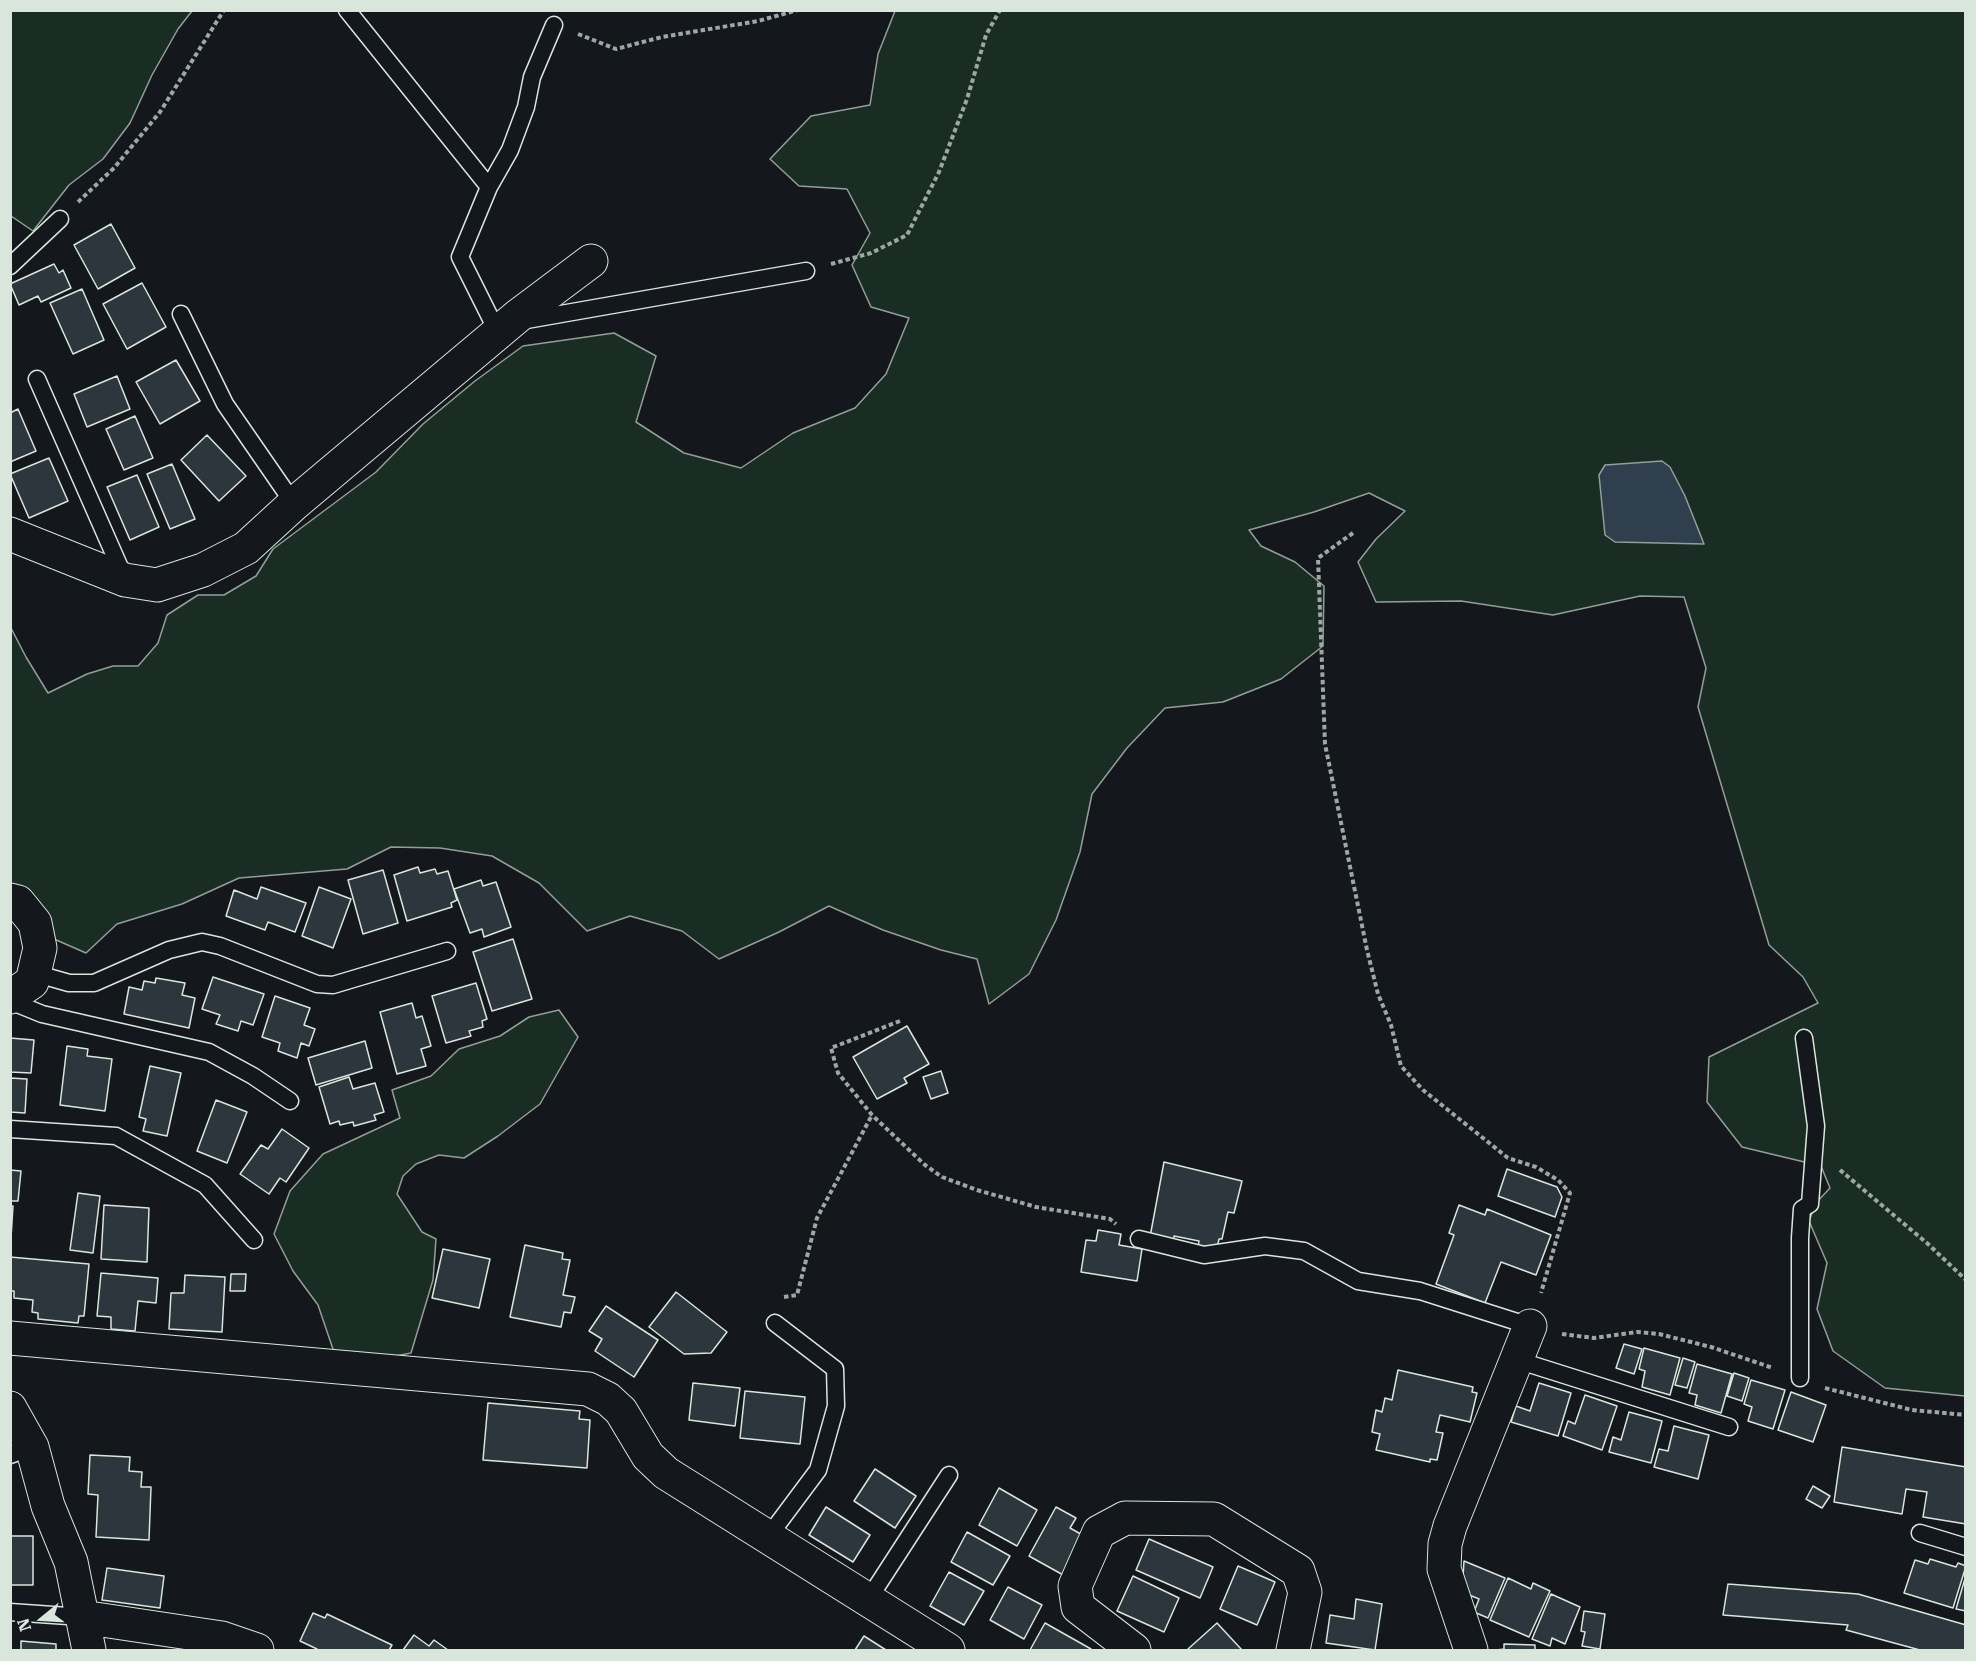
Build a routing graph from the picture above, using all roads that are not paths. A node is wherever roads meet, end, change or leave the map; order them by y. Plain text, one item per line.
1 (346, 10) edge
2 (554, 25) road end
3 (489, 187) junction
4 (60, 219) road end
5 (591, 261) dead end
6 (10, 266) edge
7 (807, 271) road end
8 (182, 314) dead end
9 (504, 328) junction
10 (37, 379) dead end
11 (294, 504) junction
12 (10, 534) edge
13 (125, 580) junction
14 (10, 900) edge
15 (447, 951) dead end
16 (34, 973) junction
17 (10, 999) edge
18 (1804, 1038) dead end
19 (290, 1101) dead end
20 (10, 1129) edge
21 (1140, 1239) road end
22 (254, 1240) dead end
23 (775, 1323) road end
24 (1530, 1326) joint
25 (10, 1338) edge
26 (1516, 1360) junction
27 (1800, 1378) road end
28 (10, 1408) edge
29 (1729, 1427) dead end
30 (21, 1451) edge
31 (949, 1475) dead end
32 (1920, 1533) dead end
33 (768, 1537) junction
34 (1965, 1547) edge
35 (868, 1600) junction
36 (10, 1612) edge
37 (82, 1617) junction
38 (89, 1650) edge
39 (257, 1650) edge
40 (948, 1650) edge
41 (1134, 1650) edge
42 (1293, 1650) edge
43 (1471, 1650) edge

1 - 3 lane
2 - 3 lane
3 - 9 lane
4 - 6 lane
5 - 9 street
7 - 9 lane
8 - 11 lane
9 - 11 street
10 - 13 lane
11 - 13 street
12 - 13 street
14 - 16 street
15 - 16 lane
16 - 17 street
17 - 19 lane
18 - 27 lane
20 - 22 lane
21 - 24 lane
23 - 33 lane
24 - 26 street
25 - 33 street
26 - 29 lane
26 - 43 street
28 - 30 street
30 - 37 street
31 - 35 lane
32 - 34 lane
33 - 35 street
35 - 40 street
36 - 37 lane
37 - 38 street
37 - 39 street
41 - 42 street

